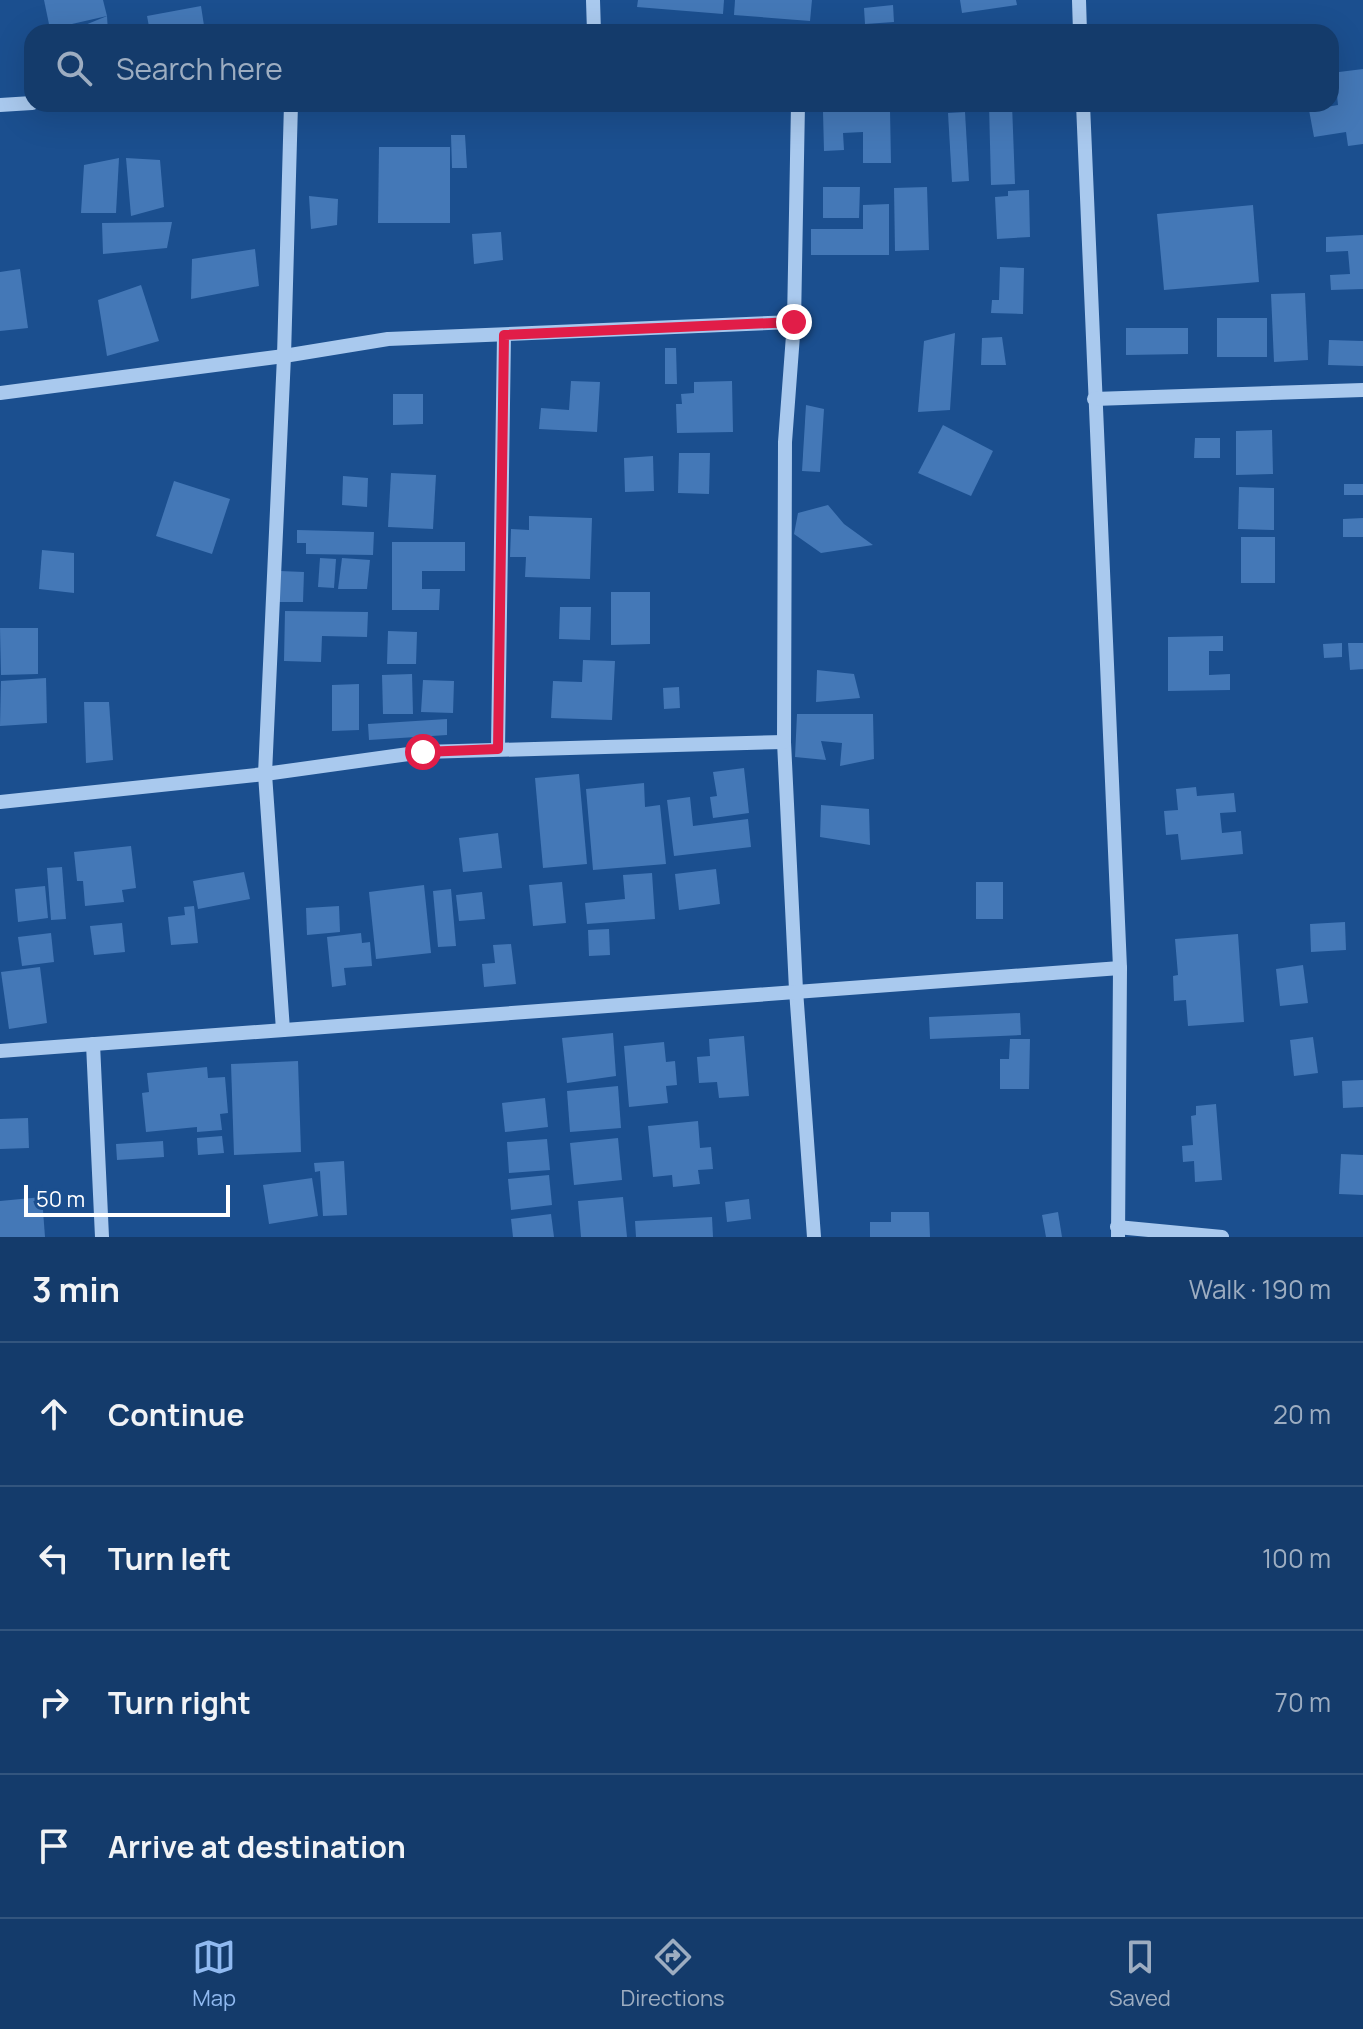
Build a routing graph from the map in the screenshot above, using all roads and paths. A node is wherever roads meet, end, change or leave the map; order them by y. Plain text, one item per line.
1 (593, 0) edge
2 (1079, 0) edge
3 (594, 24) edge
4 (1080, 24) edge
5 (24, 104) edge
6 (0, 105) edge
7 (291, 112) edge
8 (798, 112) edge
9 (1083, 112) edge
10 (794, 322) junction
11 (504, 335) junction
12 (284, 356) junction
13 (1363, 390) edge
14 (0, 393) edge
15 (1094, 399) junction
16 (784, 742) junction
17 (498, 749) junction
18 (265, 774) junction
19 (0, 802) edge
20 (1120, 968) junction
21 (796, 990) junction
22 (283, 1030) junction
23 (93, 1044) junction
24 (0, 1051) edge
25 (1118, 1232) edge
26 (102, 1237) edge
27 (814, 1237) edge
28 (1222, 1237) edge

1 - 3 street
2 - 4 street
5 - 6 street
7 - 12 street
8 - 10 street
9 - 15 street
10 - 11 street
10 - 16 street
11 - 12 street
11 - 17 street
12 - 14 street
12 - 18 street
13 - 15 street
15 - 20 street
16 - 17 street
16 - 21 street
17 - 18 street
18 - 19 street
18 - 22 street
20 - 21 street
20 - 25 street
21 - 22 street
21 - 27 street
22 - 23 street
23 - 24 street
23 - 26 street
25 - 28 street

